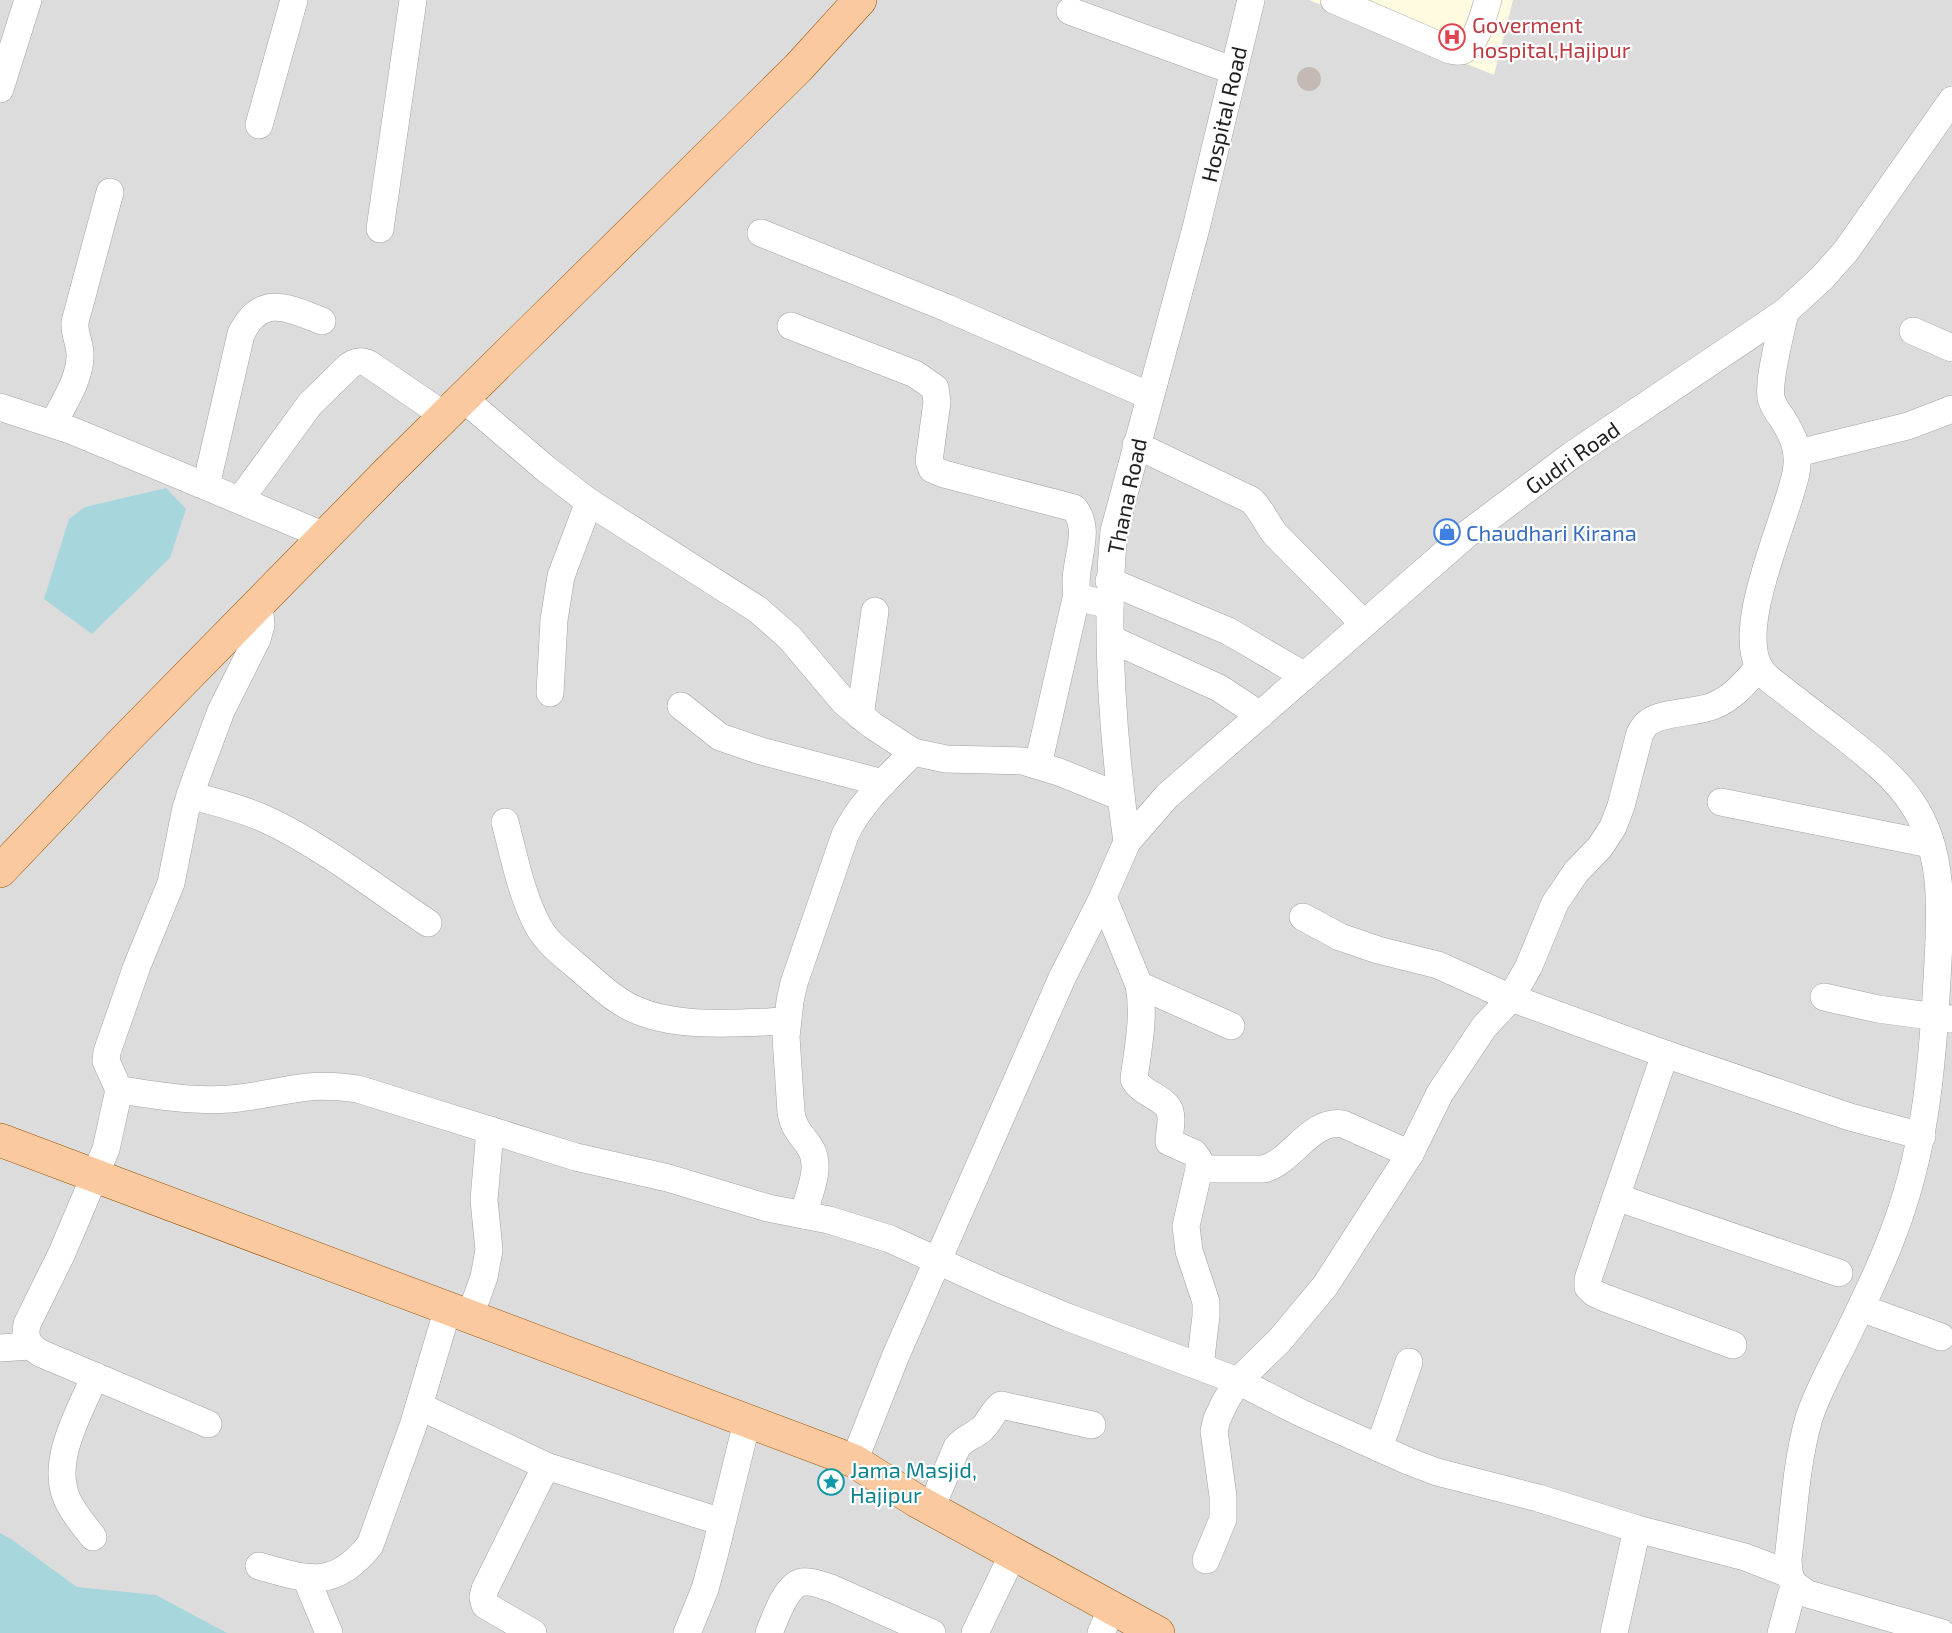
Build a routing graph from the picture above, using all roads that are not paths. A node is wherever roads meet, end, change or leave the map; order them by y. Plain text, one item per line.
1 (28, 0) edge
2 (294, 0) edge
3 (413, 0) edge
4 (860, 0) edge
5 (1251, 0) edge
6 (1334, 0) edge
7 (1488, 0) edge
8 (1070, 11) dead end
9 (1234, 71) junction
10 (0, 89) edge
11 (1952, 100) edge
12 (259, 125) dead end
13 (110, 192) dead end
14 (1196, 228) joint
15 (380, 229) dead end
16 (760, 233) dead end
17 (1785, 312) junction
18 (322, 321) dead end
19 (791, 326) dead end
20 (1913, 331) dead end
21 (1952, 348) edge
22 (1150, 396) junction
23 (0, 407) edge
24 (454, 407) junction
25 (1952, 409) edge
26 (53, 424) junction
27 (1136, 445) junction
28 (1798, 453) junction
29 (206, 486) junction
30 (240, 500) junction
31 (589, 502) junction
32 (325, 536) junction
33 (1109, 593) junction
34 (1077, 594) junction
35 (259, 604) junction
36 (875, 611) dead end
37 (1364, 624) junction
38 (1111, 639) junction
39 (1759, 667) junction
40 (1305, 675) junction
41 (550, 693) dead end
42 (681, 705) dead end
43 (1260, 715) junction
44 (860, 716) junction
45 (913, 752) junction
46 (1038, 765) junction
47 (883, 783) junction
48 (190, 795) junction
49 (1121, 797) junction
50 (1721, 802) dead end
51 (505, 822) dead end
52 (1127, 842) junction
53 (1930, 844) junction
54 (0, 871) edge
55 (1103, 897) junction
56 (1303, 916) dead end
57 (428, 923) dead end
58 (1139, 985) junction
59 (1824, 997) dead end
60 (1511, 998) junction
61 (1944, 1018) edge
62 (787, 1021) junction
63 (1231, 1026) dead end
64 (1665, 1054) junction
65 (119, 1090) junction
66 (490, 1130) junction
67 (1922, 1136) junction
68 (0, 1140) edge
69 (1410, 1154) junction
70 (1199, 1169) junction
71 (94, 1176) junction
72 (1616, 1197) junction
73 (803, 1215) junction
74 (939, 1260) junction
75 (1839, 1273) dead end
76 (1861, 1308) junction
77 (459, 1312) junction
78 (1941, 1337) dead end
79 (1733, 1345) dead end
80 (30, 1346) junction
81 (0, 1348) edge
82 (1409, 1362) dead end
83 (1200, 1366) junction
84 (95, 1376) junction
85 (1238, 1381) junction
86 (419, 1406) junction
87 (747, 1422) junction
88 (208, 1424) dead end
89 (1092, 1425) dead end
90 (1379, 1448) junction
91 (854, 1461) junction
92 (546, 1466) junction
93 (931, 1508) junction
94 (722, 1522) junction
95 (1637, 1529) junction
96 (93, 1537) dead end
97 (1014, 1552) junction
98 (1206, 1560) dead end
99 (259, 1566) dead end
100 (306, 1578) junction
101 (1791, 1580) junction
102 (1106, 1620) edge
103 (1891, 1626) edge
104 (329, 1633) edge
105 (533, 1633) edge
106 (687, 1633) edge
107 (769, 1633) edge
108 (932, 1633) edge
109 (975, 1633) edge
110 (1158, 1633) edge
111 (1614, 1633) edge
112 (1781, 1633) edge
113 (1942, 1633) edge

1 - 10 street
2 - 12 street
3 - 15 street
4 - 24 main road
5 - 9 street, Hospital Road
6 - 7 street
8 - 9 street
9 - 14 street, Hospital Road
11 - 17 street, Gudri Road
13 - 26 street
14 - 22 street, Thana Road
16 - 22 street
17 - 28 street
17 - 37 street, Gudri Road
18 - 29 street
19 - 34 street
20 - 21 street
22 - 27 street, Thana Road
23 - 26 street
24 - 30 street
24 - 31 street
24 - 32 main road
25 - 28 street
26 - 29 street
27 - 33 street, Thana Road
27 - 37 street
28 - 39 street
29 - 30 street
30 - 32 street
31 - 41 street
31 - 44 street
32 - 35 main road
33 - 34 street
33 - 38 street, Thana Road
33 - 40 street
34 - 46 street
35 - 48 street
35 - 54 main road
36 - 44 street
37 - 40 street, Gudri Road
38 - 43 street
38 - 49 street, Thana Road
39 - 53 street
39 - 60 street
40 - 43 street, Gudri Road
42 - 47 street
43 - 52 street, Gudri Road
44 - 45 street
45 - 46 street
45 - 47 street
46 - 49 street
47 - 62 street
48 - 57 street
48 - 65 street
49 - 52 street, Thana Road
50 - 53 street
51 - 62 street
52 - 55 street
53 - 61 street
55 - 58 street
55 - 74 street
56 - 60 street
58 - 63 street
58 - 70 street
59 - 61 street
60 - 64 street
60 - 69 street
61 - 67 street
62 - 73 street
64 - 67 street
64 - 72 street
65 - 66 street
65 - 71 street
66 - 73 street
66 - 77 street
67 - 76 street
68 - 71 main road
69 - 70 street
69 - 85 street
70 - 83 street
71 - 77 main road
71 - 80 street
72 - 75 street
72 - 79 street
73 - 74 street
74 - 83 street
74 - 91 street
76 - 78 street
76 - 101 street
77 - 86 street
77 - 87 main road
80 - 81 street
80 - 84 street
82 - 90 street
83 - 85 street
84 - 88 street
84 - 96 street
85 - 90 street
85 - 98 street
86 - 92 street
86 - 100 street
87 - 91 main road
87 - 94 street
89 - 93 street
90 - 95 street
91 - 93 main road
92 - 94 street
92 - 105 street
93 - 97 main road
94 - 106 street
95 - 101 street
95 - 111 street
97 - 102 main road
97 - 109 street
99 - 100 street
100 - 104 street
101 - 103 street
101 - 112 street
102 - 110 main road
103 - 113 street
107 - 108 street

